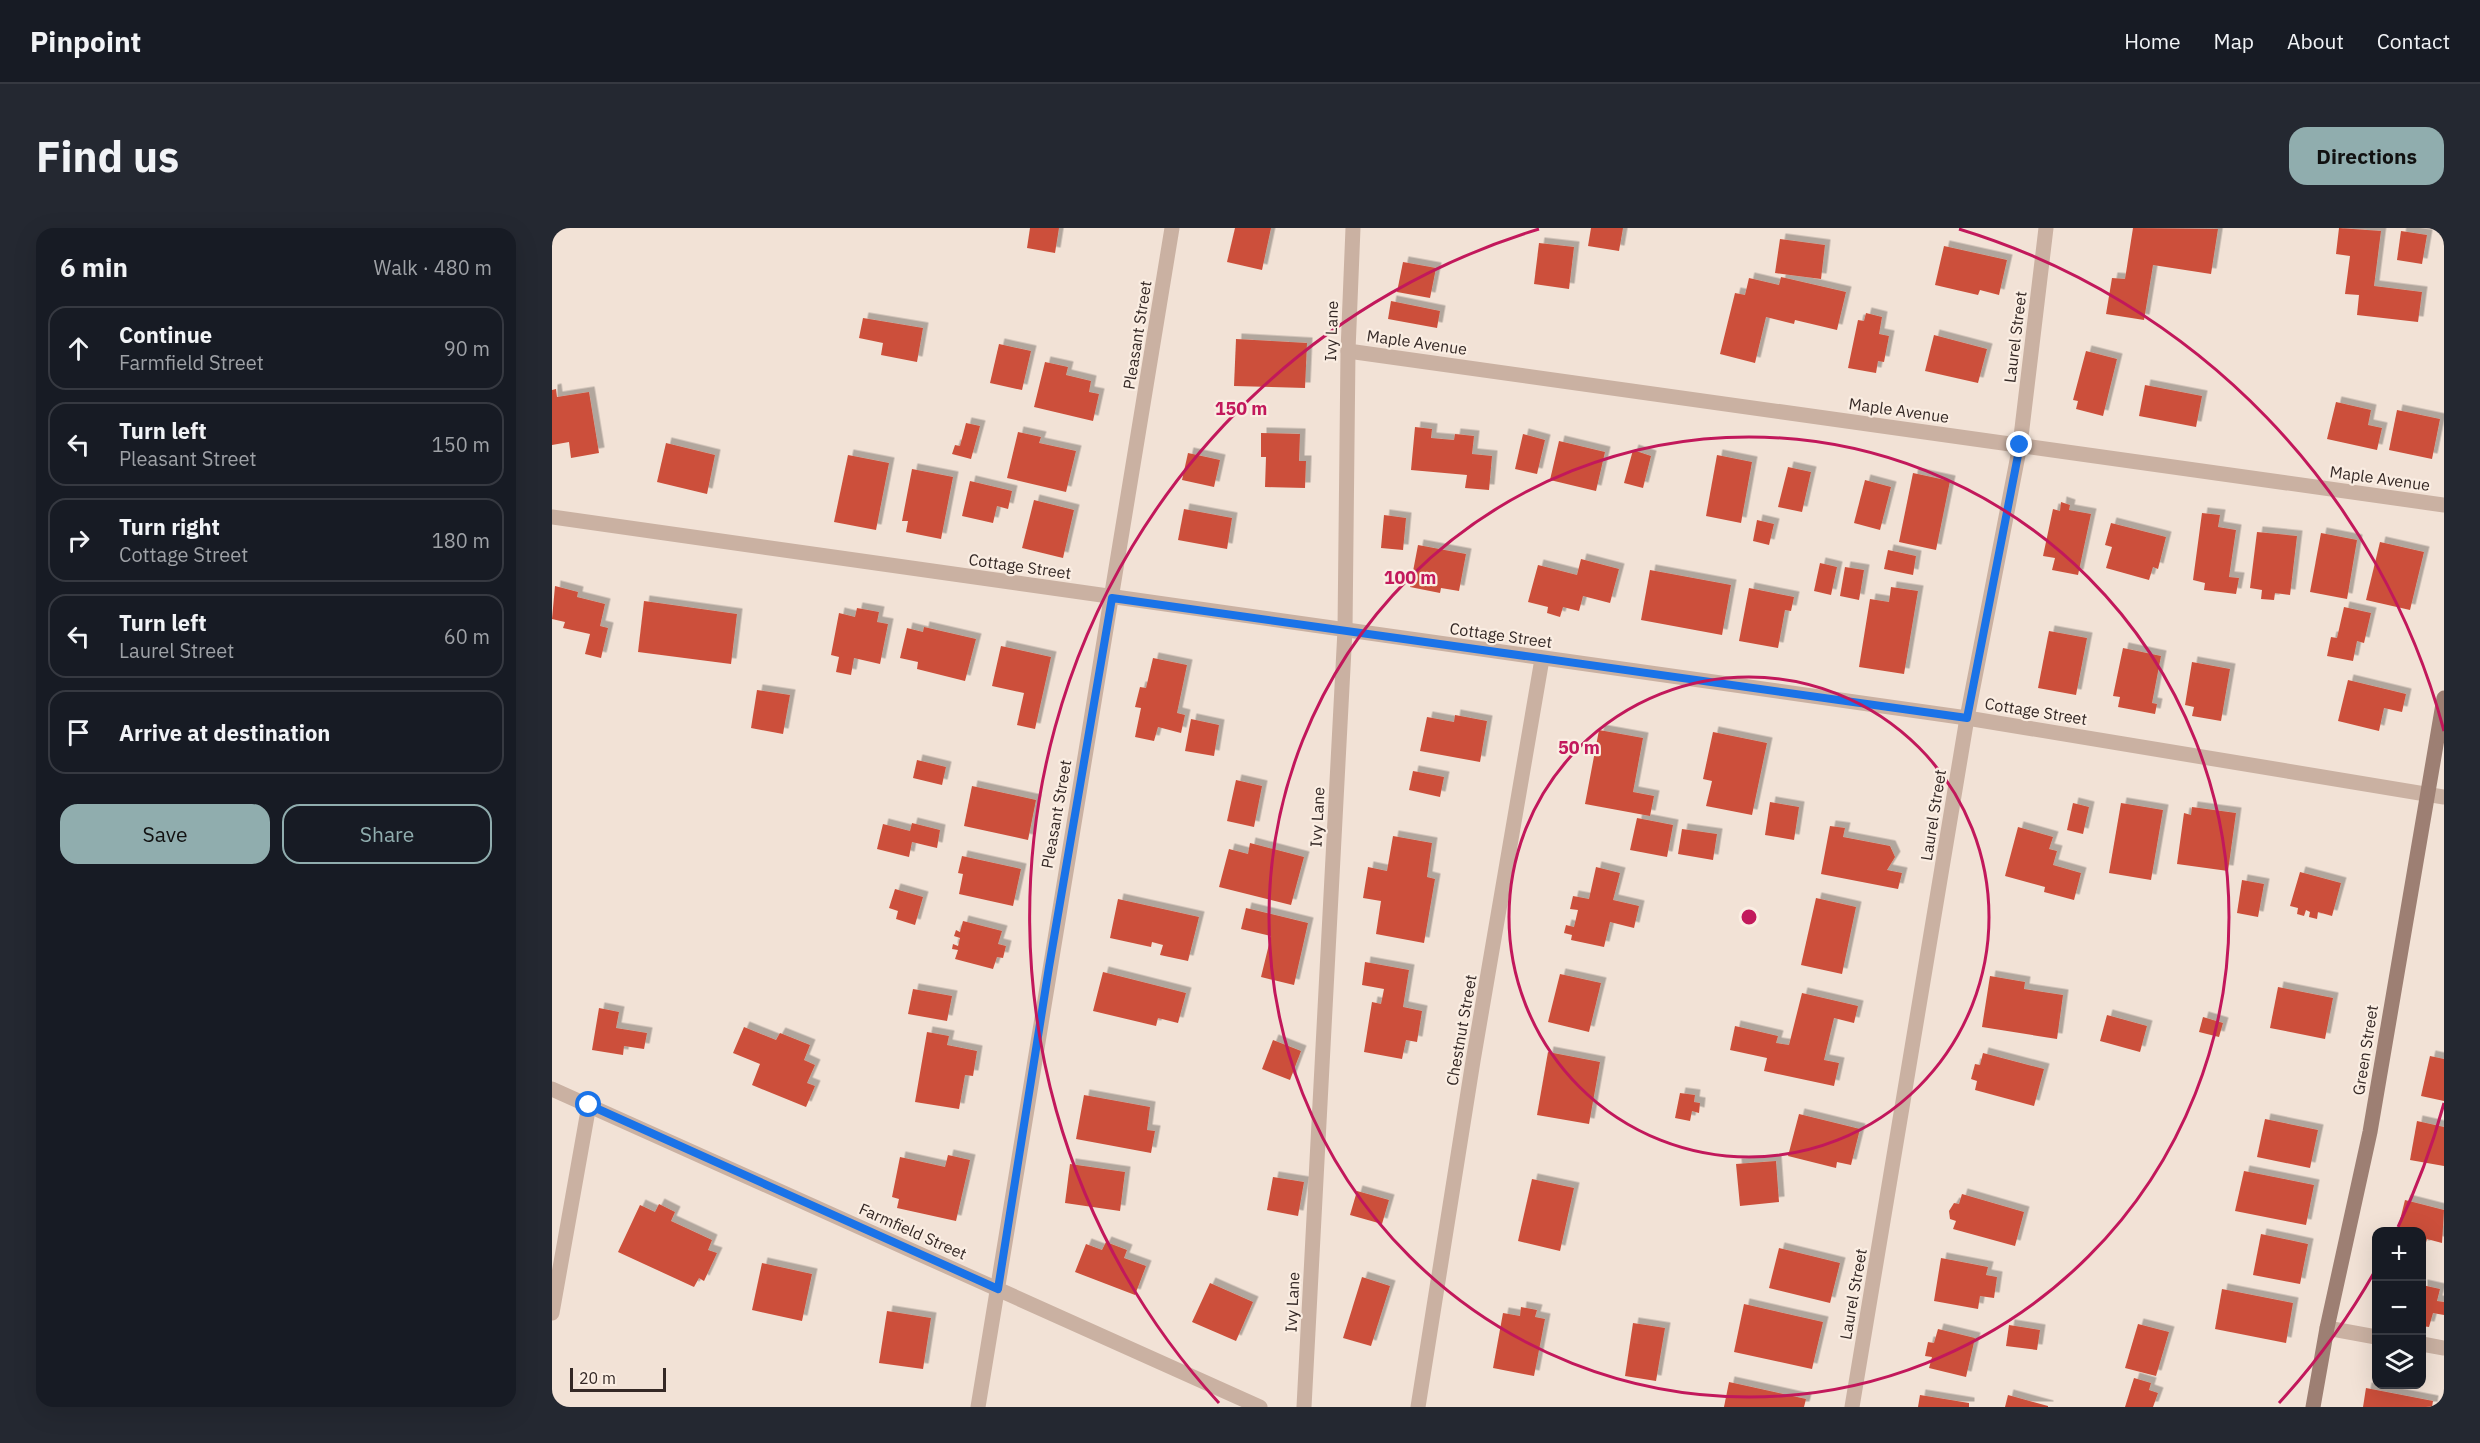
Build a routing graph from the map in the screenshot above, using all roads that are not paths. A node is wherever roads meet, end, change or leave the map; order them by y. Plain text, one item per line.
1 (1172, 228) edge
2 (1353, 228) edge
3 (2046, 228) edge
4 (1348, 351) junction
5 (2020, 445) junction
6 (2444, 505) edge
7 (552, 518) edge
8 (1112, 598) junction
9 (1345, 630) junction
10 (1542, 659) junction
11 (2444, 698) edge
12 (1967, 718) junction
13 (2427, 794) junction
14 (2444, 797) edge
15 (552, 1089) edge
16 (589, 1105) junction
17 (998, 1289) junction
18 (552, 1313) edge
19 (2327, 1328) junction
20 (2372, 1336) edge
21 (2426, 1345) edge
22 (2444, 1348) edge
23 (978, 1407) edge
24 (1260, 1407) edge
25 (1304, 1407) edge
26 (1419, 1407) edge
27 (1852, 1407) edge
28 (2313, 1407) edge

1 - 8 street, Pleasant Street
2 - 4 street, Ivy Lane
3 - 5 street, Laurel Street
4 - 5 street, Maple Avenue
4 - 9 street, Ivy Lane
5 - 6 street, Maple Avenue
5 - 12 street, Laurel Street
7 - 8 street, Cottage Street
8 - 9 street, Cottage Street
8 - 17 street, Pleasant Street
9 - 10 street, Cottage Street
9 - 25 street, Ivy Lane
10 - 12 street, Cottage Street
10 - 26 street, Chestnut Street
11 - 13 main road, Green Street
12 - 13 street, Cottage Street
12 - 27 street, Laurel Street
13 - 14 street, Cottage Street
13 - 19 main road, Green Street
15 - 16 street, Farmfield Street
16 - 17 street, Farmfield Street
16 - 18 street
17 - 23 street, Pleasant Street
17 - 24 street, Farmfield Street
19 - 20 street
19 - 28 main road, Green Street
21 - 22 street

